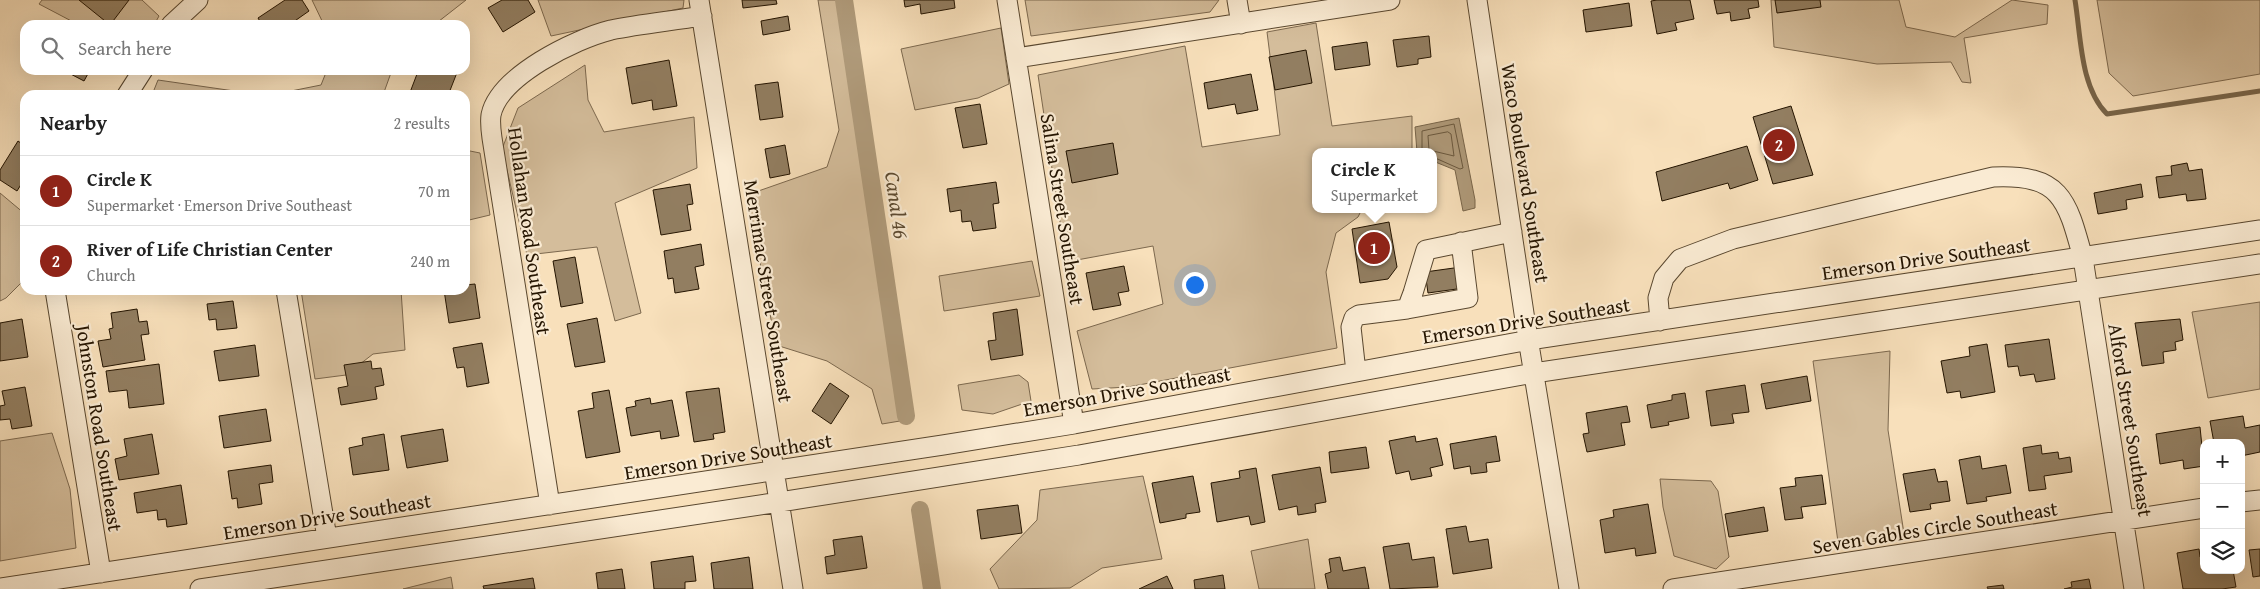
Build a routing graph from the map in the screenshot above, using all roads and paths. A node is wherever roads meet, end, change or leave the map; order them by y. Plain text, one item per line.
1 (198, 0) edge
2 (1007, 0) edge
3 (1237, 0) edge
4 (1390, 0) edge
5 (1477, 0) edge
6 (700, 8) edge
7 (176, 20) edge
8 (1241, 24) junction
9 (1016, 58) junction
10 (140, 75) edge
11 (130, 90) edge
12 (2260, 230) edge
13 (1512, 232) junction
14 (1461, 242) junction
15 (2083, 258) junction
16 (2260, 264) edge
17 (2088, 291) junction
18 (55, 295) edge
19 (287, 295) edge
20 (1407, 309) junction
21 (1660, 321) junction
22 (1529, 340) junction
23 (1356, 372) junction
24 (1534, 373) junction
25 (1074, 424) junction
26 (775, 472) junction
27 (2260, 500) edge
28 (780, 502) junction
29 (2245, 502) edge
30 (550, 505) junction
31 (2200, 509) edge
32 (2124, 521) junction
33 (328, 538) junction
34 (170, 562) junction
35 (101, 572) junction
36 (0, 588) edge
37 (70, 589) edge
38 (200, 589) edge
39 (793, 589) edge
40 (1569, 589) edge
41 (1673, 589) edge
42 (2134, 589) edge

1 - 7 street
2 - 9 street, Salina Street Southeast
3 - 8 street
4 - 8 street
5 - 13 street, Waco Boulevard Southeast
6 - 26 street, Merrimac Street Southeast
6 - 30 street, Hollahan Road Southeast
8 - 9 street
9 - 25 street, Salina Street Southeast
10 - 11 street
12 - 15 street, Emerson Drive Southeast
13 - 14 street
13 - 22 street, Waco Boulevard Southeast
14 - 20 street
14 - 20 street
15 - 17 street, Alford Street Southeast
15 - 21 street, Emerson Drive Southeast
15 - 21 street, Alford Street Southeast
16 - 17 street
17 - 24 street
17 - 32 street, Alford Street Southeast
18 - 35 street, Johnston Road Southeast
19 - 33 street
20 - 23 street
21 - 22 street, Emerson Drive Southeast
22 - 23 street, Emerson Drive Southeast
22 - 24 street, Waco Boulevard Southeast
23 - 25 street, Emerson Drive Southeast
24 - 28 street
24 - 40 street, Waco Boulevard Southeast
25 - 26 street, Emerson Drive Southeast
26 - 28 street, Merrimac Street Southeast
26 - 30 street, Emerson Drive Southeast
27 - 29 street
28 - 38 street
28 - 39 street, Merrimac Street Southeast
30 - 33 street, Emerson Drive Southeast
31 - 32 street, Seven Gables Circle Southeast
32 - 41 street, Seven Gables Circle Southeast
32 - 42 street, Alford Street Southeast
33 - 34 street, Emerson Drive Southeast
34 - 35 street, Emerson Drive Southeast
34 - 37 street
35 - 36 street, Emerson Drive Southeast

